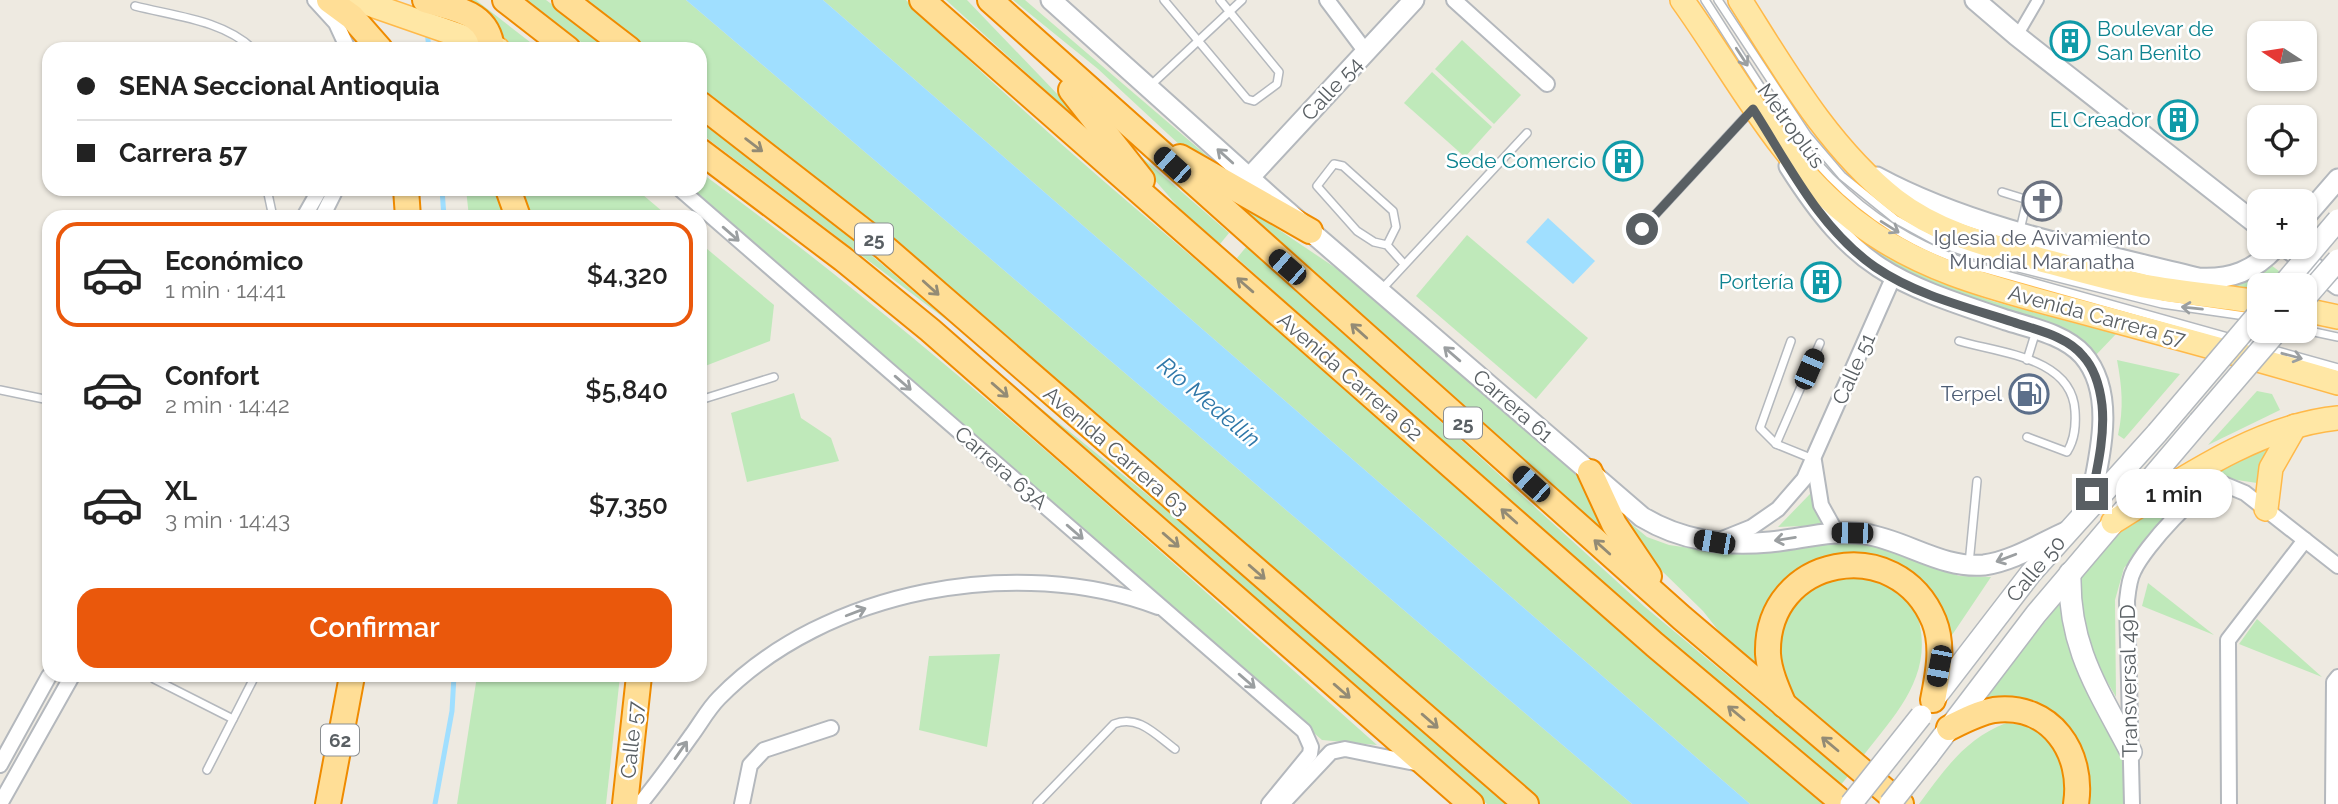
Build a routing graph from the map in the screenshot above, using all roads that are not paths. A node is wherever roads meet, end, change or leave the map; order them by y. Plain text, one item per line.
1 (315, 0) edge
2 (329, 0) edge
3 (358, 0) edge
4 (425, 0) edge
5 (505, 0) edge
6 (565, 0) edge
7 (922, 0) edge
8 (990, 0) edge
9 (1051, 0) edge
10 (1164, 0) edge
11 (1220, 0) edge
12 (1242, 0) edge
13 (1327, 0) edge
14 (1414, 0) edge
15 (1454, 0) edge
16 (1682, 0) edge
17 (1705, 0) edge
18 (1718, 0) edge
19 (1740, 0) edge
20 (1975, 0) edge
21 (2038, 0) edge
22 (135, 6) dead end
23 (1228, 14) junction
24 (461, 23) junction
25 (2017, 36) junction
26 (1029, 37) junction
27 (1197, 40) junction
28 (246, 42) edge
29 (345, 42) edge
30 (375, 42) edge
31 (379, 42) edge
32 (492, 42) edge
33 (559, 42) edge
34 (620, 42) edge
35 (1366, 52) junction
36 (1547, 84) dead end
37 (1149, 87) junction
38 (707, 109) edge
39 (1753, 109) junction
40 (1136, 132) junction
41 (1527, 133) dead end
42 (707, 156) edge
43 (1858, 164) junction
44 (1249, 178) junction
45 (2338, 179) edge
46 (2002, 191) dead end
47 (688, 196) edge
48 (2027, 200) junction
49 (2317, 203) edge
50 (2057, 209) dead end
51 (704, 210) edge
52 (707, 212) edge
53 (2247, 217) edge
54 (2338, 220) edge
55 (1180, 228) junction
56 (1642, 229) dead end
57 (1310, 231) junction
58 (2020, 231) junction
59 (1387, 245) junction
60 (2262, 259) edge
61 (2302, 259) edge
62 (2338, 260) edge
63 (1404, 264) junction
64 (2293, 273) edge
65 (1893, 278) junction
66 (2317, 285) edge
67 (2338, 285) edge
68 (1380, 291) junction
69 (2247, 300) edge
70 (2317, 313) edge
71 (2247, 317) edge
72 (2338, 317) edge
73 (2247, 327) edge
74 (930, 330) junction
75 (2036, 330) junction
76 (2317, 333) edge
77 (2338, 337) edge
78 (1791, 341) dead end
79 (1959, 341) dead end
80 (1820, 343) dead end
81 (2267, 343) edge
82 (2027, 360) junction
83 (2338, 368) edge
84 (774, 377) dead end
85 (2338, 383) edge
86 (1038, 384) junction
87 (0, 390) edge
88 (707, 398) edge
89 (42, 399) edge
90 (2338, 418) edge
91 (2295, 426) junction
92 (2027, 437) dead end
93 (1776, 444) junction
94 (1814, 460) junction
95 (1590, 472) junction
96 (1977, 481) dead end
97 (2267, 483) junction
98 (2245, 493) junction
99 (2089, 508) junction
100 (2266, 509) junction
101 (2113, 522) junction
102 (2069, 531) junction
103 (1836, 533) junction
104 (2305, 540) junction
105 (1714, 542) junction
106 (1969, 565) junction
107 (2338, 566) edge
108 (2070, 573) junction
109 (1166, 611) junction
110 (1682, 618) junction
111 (2338, 677) edge
112 (47, 682) edge
113 (69, 682) edge
114 (160, 682) edge
115 (252, 682) edge
116 (351, 682) edge
117 (638, 682) edge
118 (1784, 706) junction
119 (1927, 708) junction
120 (233, 719) junction
121 (831, 728) dead end
122 (1949, 728) junction
123 (1175, 750) dead end
124 (2130, 752) junction
125 (0, 765) edge
126 (1426, 765) junction
127 (207, 770) dead end
128 (1, 804) edge
129 (328, 804) edge
130 (625, 804) edge
131 (640, 804) edge
132 (742, 804) edge
133 (1037, 804) edge
134 (1269, 804) edge
135 (1282, 804) edge
136 (1471, 804) edge
137 (1526, 804) edge
138 (1844, 804) edge
139 (1851, 804) edge
140 (1890, 804) edge
141 (1901, 804) edge
142 (2076, 804) edge
143 (2132, 804) edge
144 (2229, 804) edge
145 (2333, 804) edge

1 - 29 street
2 - 30 highway
3 - 24 main road
3 - 31 highway
4 - 24 highway
5 - 33 highway
6 - 34 highway
7 - 55 highway, Avenida Carrera 62 / 25
8 - 26 highway, Avenida Carrera 62 / 25
9 - 37 street, Carrera 61
10 - 27 lane
11 - 23 lane
12 - 23 lane
13 - 35 street
14 - 35 street, Calle 54
15 - 36 street
16 - 39 main road, Avenida Carrera 57
17 -> 83 lane, Metroplús
71 -> 18 lane, Metroplús
19 - 43 main road, Avenida Carrera 57
20 - 25 street
21 - 25 street
22 - 28 lane
23 - 27 lane
23 - 27 lane
24 - 32 highway
25 - 53 street
26 - 40 highway, Avenida Carrera 62 / 25
26 - 55 highway
27 - 37 lane
35 - 44 street, Calle 54
44 -> 37 street, Carrera 61
38 -> 86 highway, Avenida Carrera 63 / 25
39 - 56 lane
39 - 65 street
39 - 85 main road, Avenida Carrera 57
40 - 57 highway
110 -> 40 highway, Avenida Carrera 62 / 25
41 - 63 lane
42 - 74 highway, Avenida Carrera 63 / 25
43 - 58 street
43 - 69 main road, Avenida Carrera 57
44 - 57 street, Carrera 61
45 - 49 street
46 - 48 lane
47 -> 51 street, Carrera 63A
48 - 50 lane
48 - 58 lane
52 -> 109 street, Carrera 63A
54 - 64 main road, bridge
138 -> 55 highway, Avenida Carrera 62 / 25
57 - 68 street, Carrera 61
58 - 60 street
59 - 59 lane
59 - 63 lane
61 - 67 street
62 - 66 main road, bridge
63 - 68 lane
65 - 75 street
65 - 94 street, Calle 51
95 -> 68 street, Carrera 61
70 - 72 main road
73 - 99 main road, Calle 50, bridge
74 - 86 highway
74 -> 126 highway, Avenida Carrera 63 / 25
75 - 82 lane
75 - 99 street
76 - 77 lane
78 - 93 lane
79 - 82 lane
80 - 93 lane
81 - 101 main road, Calle 50, bridge
82 - 92 lane
84 - 88 lane
86 -> 137 highway, Avenida Carrera 63 / 25
87 - 89 lane
90 - 91 main road
91 - 97 main road
91 - 101 main road
93 - 94 lane
94 - 103 street
94 - 105 street, Calle 51
95 - 105 street, Carrera 61
95 - 110 highway
96 - 106 lane
97 - 98 main road
97 - 100 main road
98 - 100 street, Transversal 49D
98 - 124 street, Transversal 49D
99 - 102 main road, Calle 50
100 - 104 street, Transversal 49D
101 - 108 main road, Calle 50
102 -> 106 street, Carrera 61
102 - 119 main road, Calle 50
103 -> 105 street, Carrera 61
103 - 106 street, Carrera 61
104 - 107 street, Transversal 49D
104 - 144 street
108 - 122 main road, Calle 50
108 - 124 main road
131 -> 109 street
109 -> 134 street, Carrera 63A
110 - 118 highway, Avenida Carrera 62 / 25
111 - 145 street
112 - 125 street
113 - 128 street
114 - 120 lane
115 - 120 lane
116 - 129 highway, 62
117 - 130 highway, Calle 57
118 - 119 highway
141 -> 118 highway, Avenida Carrera 62 / 25
119 - 139 main road, Calle 50, bridge
120 - 127 lane
121 - 132 street
122 - 140 main road, Calle 50, bridge
122 - 142 highway
123 - 133 lane
124 - 143 street, Transversal 49D
126 - 135 street
126 - 136 highway, Avenida Carrera 63 / 25

